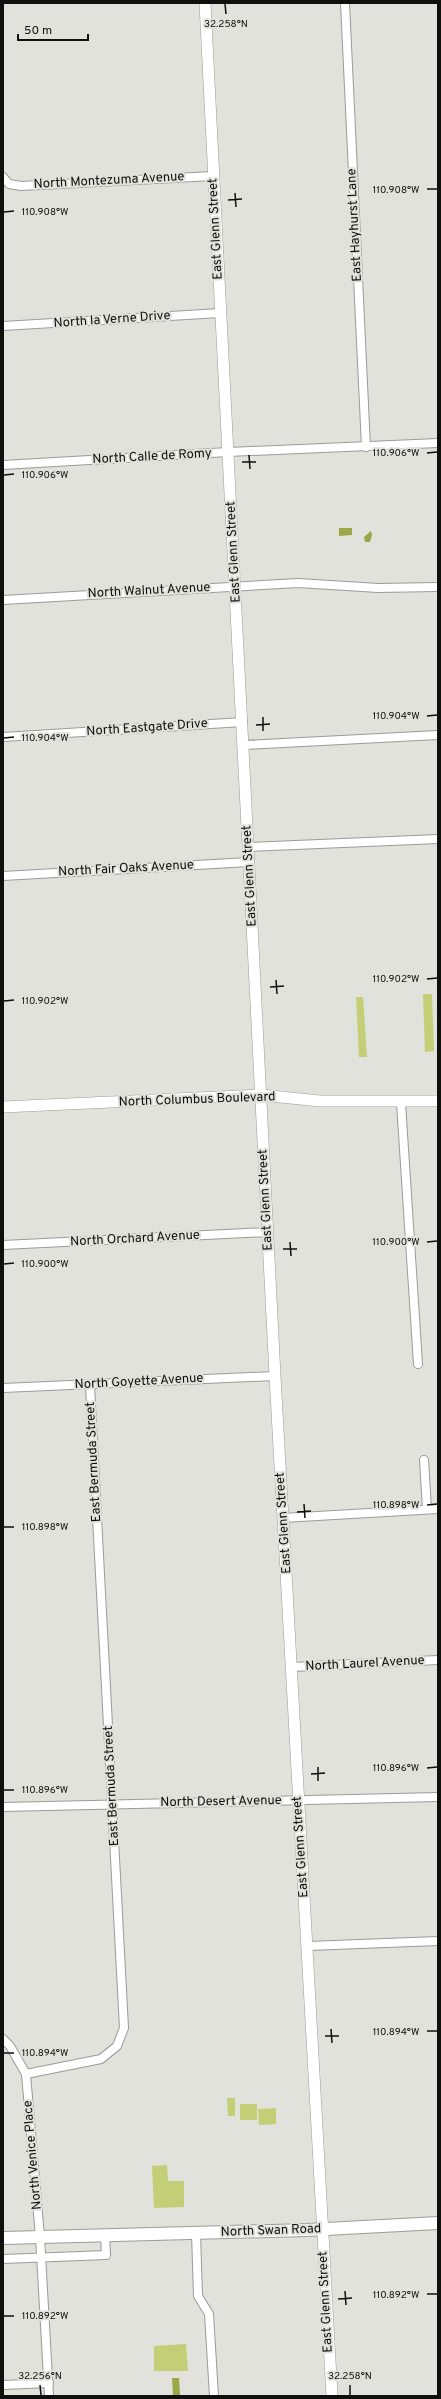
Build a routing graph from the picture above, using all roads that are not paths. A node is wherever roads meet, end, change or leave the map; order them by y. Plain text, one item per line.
1 (205, 3) edge
2 (345, 3) edge
3 (213, 176) junction
4 (4, 181) edge
5 (220, 313) junction
6 (3, 326) edge
7 (438, 443) edge
8 (366, 447) junction
9 (228, 452) junction
10 (3, 465) edge
11 (236, 586) junction
12 (438, 587) edge
13 (3, 600) edge
14 (242, 722) junction
15 (438, 735) edge
16 (3, 737) edge
17 (244, 745) junction
18 (438, 839) edge
19 (248, 848) junction
20 (249, 862) junction
21 (3, 876) edge
22 (261, 1095) junction
23 (438, 1101) edge
24 (401, 1102) junction
25 (3, 1107) edge
26 (268, 1232) junction
27 (3, 1245) edge
28 (418, 1364) dead end
29 (275, 1376) junction
30 (90, 1385) junction
31 (3, 1388) edge
32 (424, 1460) dead end
33 (427, 1509) junction
34 (438, 1509) edge
35 (283, 1518) junction
36 (438, 1660) edge
37 (292, 1667) junction
38 (438, 1797) edge
39 (298, 1801) junction
40 (114, 1804) junction
41 (3, 1807) edge
42 (438, 1941) edge
43 (308, 1946) junction
44 (3, 2039) edge
45 (26, 2074) junction
46 (438, 2223) edge
47 (323, 2229) junction
48 (196, 2234) junction
49 (105, 2235) junction
50 (40, 2237) junction
51 (3, 2238) edge
52 (42, 2258) junction
53 (3, 2259) edge
54 (49, 2383) junction
55 (3, 2384) edge
56 (49, 2396) edge
57 (214, 2396) edge
58 (332, 2396) edge

1 - 3 street, East Glenn Street
2 - 8 street, East Hayhurst Lane
3 - 4 street, North Montezuma Avenue
3 - 5 street, East Glenn Street
5 - 6 street, North la Verne Drive
5 - 9 street, East Glenn Street
7 - 8 street, North Calle de Romy
8 - 9 street, North Calle de Romy
9 - 10 street, North Calle de Romy
9 - 11 street, East Glenn Street
11 - 12 street, North Walnut Avenue
11 - 13 street, North Walnut Avenue
11 - 14 street, East Glenn Street
14 - 16 street, North Eastgate Drive
14 - 17 street, East Glenn Street
15 - 17 street
17 - 19 street, East Glenn Street
18 - 19 street
19 - 20 street, East Glenn Street
20 - 21 street, North Fair Oaks Avenue
20 - 22 street, East Glenn Street
22 - 24 street, North Columbus Boulevard
22 - 25 street, North Columbus Boulevard
22 - 26 street, East Glenn Street
23 - 24 street, North Columbus Boulevard
24 - 28 street
26 - 27 street, North Orchard Avenue
26 - 29 street, East Glenn Street
29 - 30 street, North Goyette Avenue
29 - 35 street, East Glenn Street
30 - 31 street, North Goyette Avenue
30 - 40 street, East Bermuda Street
32 - 33 street
33 - 34 street
33 - 35 street
35 - 37 street, East Glenn Street
36 - 37 street, North Laurel Avenue
37 - 39 street, East Glenn Street
38 - 39 street, North Desert Avenue
39 - 40 street, North Desert Avenue
39 - 43 street, East Glenn Street
40 - 41 street, North Desert Avenue
40 - 45 street, East Bermuda Street
42 - 43 street
43 - 47 street, East Glenn Street
44 - 45 street
45 - 50 street, North Venice Place
46 - 47 main road, North Swan Road
47 - 48 main road, North Swan Road
47 - 58 street, East Glenn Street
48 - 49 main road, North Swan Road
48 - 57 street
49 - 50 main road, North Swan Road
49 - 52 street
50 - 51 main road, North Swan Road
50 - 52 street
52 - 53 street
52 - 54 street
54 - 55 street
54 - 56 street

